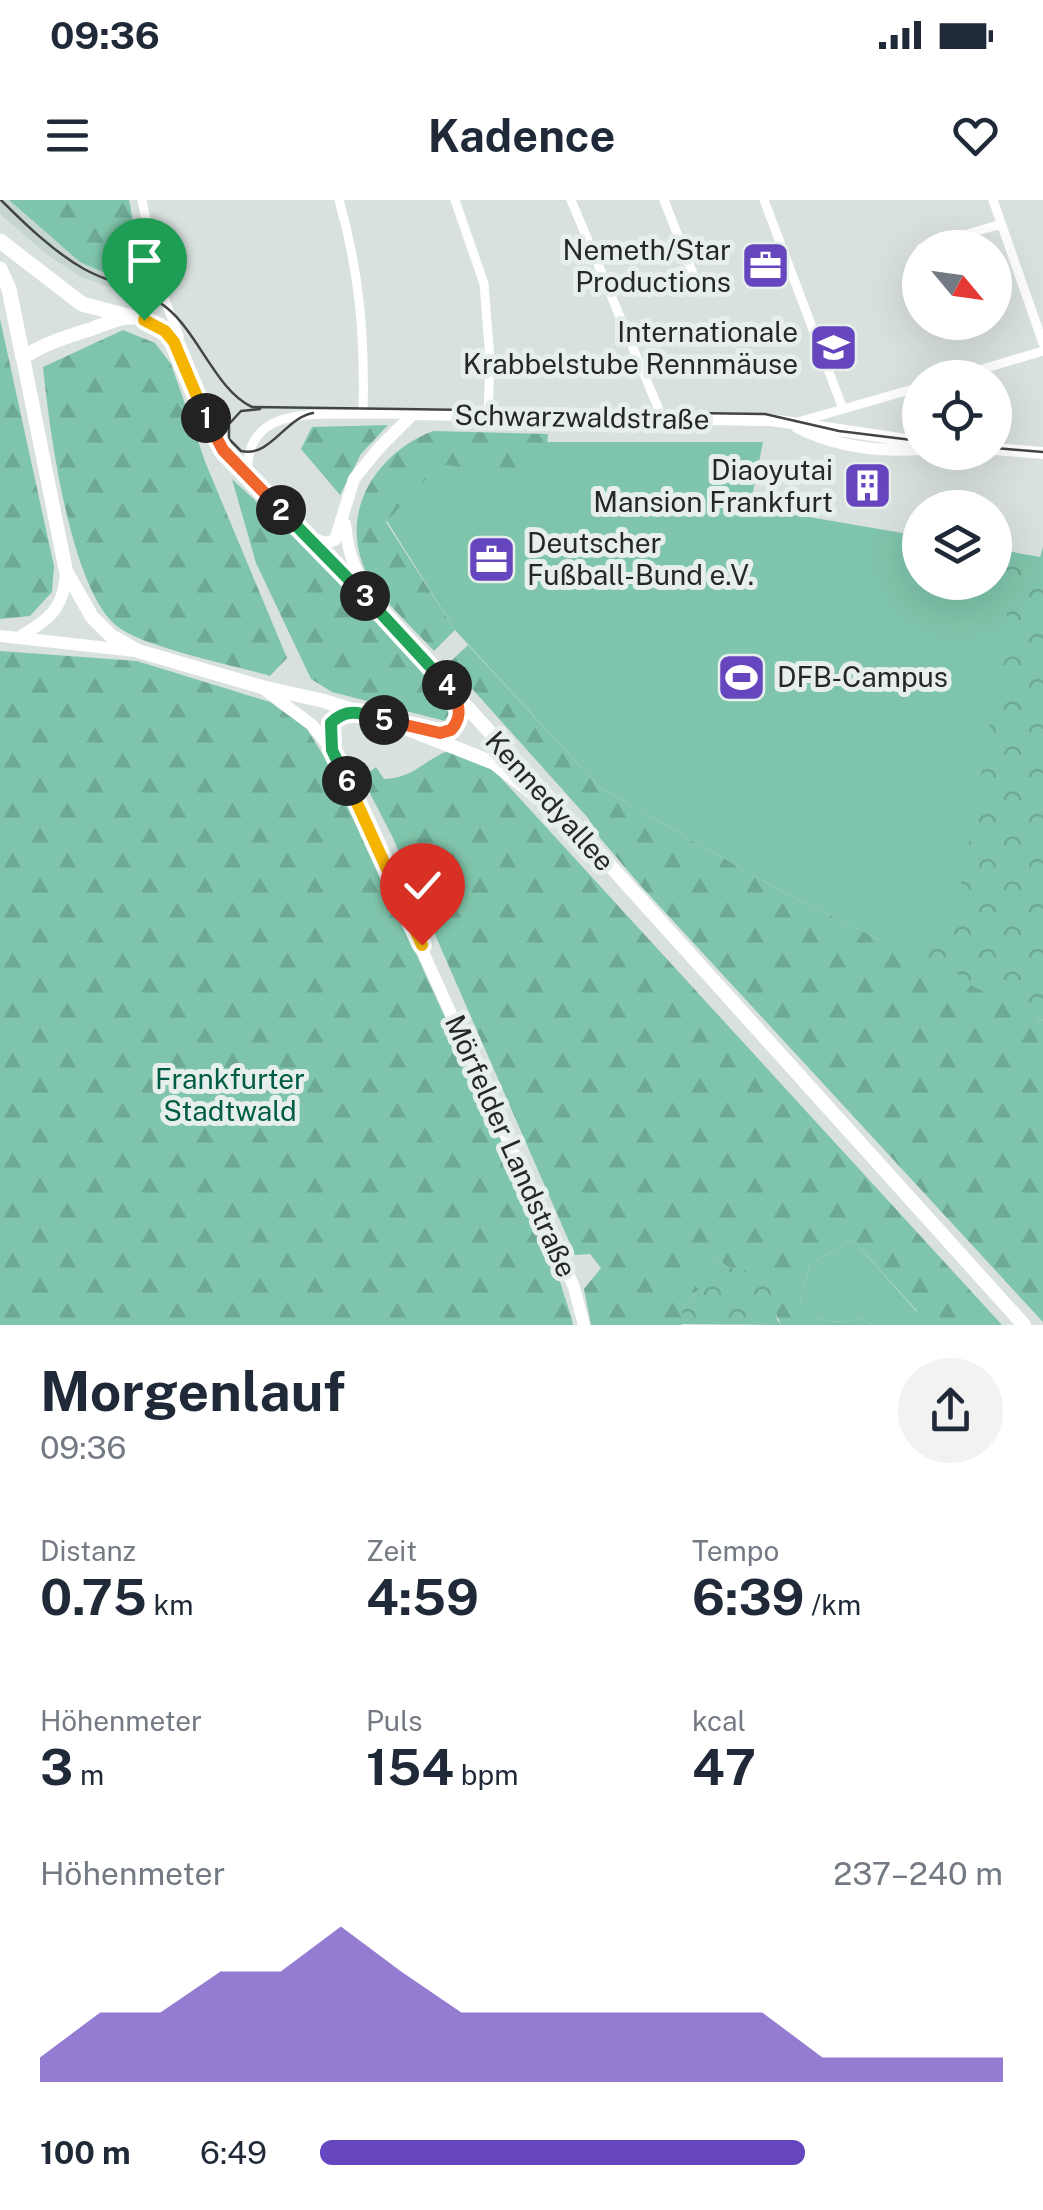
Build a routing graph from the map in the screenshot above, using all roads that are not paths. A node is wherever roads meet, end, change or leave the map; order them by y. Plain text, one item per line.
1 (142, 200) edge
2 (339, 200) edge
3 (456, 200) edge
4 (572, 200) edge
5 (664, 200) edge
6 (764, 200) edge
7 (993, 200) edge
8 (1002, 224) junction
9 (981, 230) edge
10 (0, 241) edge
11 (0, 269) edge
12 (695, 280) dead end
13 (160, 288) junction
14 (132, 317) junction
15 (1043, 343) edge
16 (180, 352) junction
17 (1043, 352) edge
18 (23, 358) junction
19 (1012, 361) edge
20 (902, 392) edge
21 (843, 409) junction
22 (363, 414) junction
23 (413, 414) junction
24 (488, 415) junction
25 (662, 417) junction
26 (790, 424) junction
27 (902, 442) edge
28 (1012, 450) edge
29 (1043, 452) edge
30 (248, 477) junction
31 (345, 514) junction
32 (308, 537) junction
33 (66, 571) junction
34 (379, 612) junction
35 (0, 636) edge
36 (20, 637) junction
37 (138, 651) junction
38 (262, 688) junction
39 (452, 691) junction
40 (357, 711) junction
41 (381, 719) junction
42 (332, 750) junction
43 (562, 816) junction
44 (584, 1325) edge
45 (1024, 1325) edge

1 - 13 street
2 - 22 street
3 - 24 street
4 - 25 street
5 - 12 street
6 - 21 street
7 - 8 street
8 - 9 street
8 - 15 street
10 - 14 highway
11 - 18 highway
13 - 14 street
13 - 16 street
14 - 16 main road, Kennedyallee
14 - 18 main road
16 - 30 main road, Kennedyallee
17 - 19 street
18 - 33 main road
20 - 21 street
21 - 26 street
22 - 23 street, Schwarzwaldstraße
22 - 30 street, Schwarzwaldstraße
23 - 24 main road, Schwarzwaldstraße
23 - 31 main road
24 - 25 main road, Schwarzwaldstraße
25 - 26 main road, Schwarzwaldstraße
26 - 27 main road, Schwarzwaldstraße
28 - 29 main road
30 - 32 main road, Kennedyallee
31 - 32 main road
31 - 34 main road
32 - 34 main road, Kennedyallee
33 - 36 main road
33 - 37 main road
34 - 39 main road, Kennedyallee
35 - 36 main road
36 - 37 main road
37 - 38 main road
38 - 40 main road
38 - 42 main road, Mörfelder Landstraße
39 - 41 main road
39 - 43 main road, Kennedyallee
40 - 41 main road
40 - 42 main road
41 - 43 main road
42 - 44 main road, Mörfelder Landstraße
43 - 45 main road, Kennedyallee

